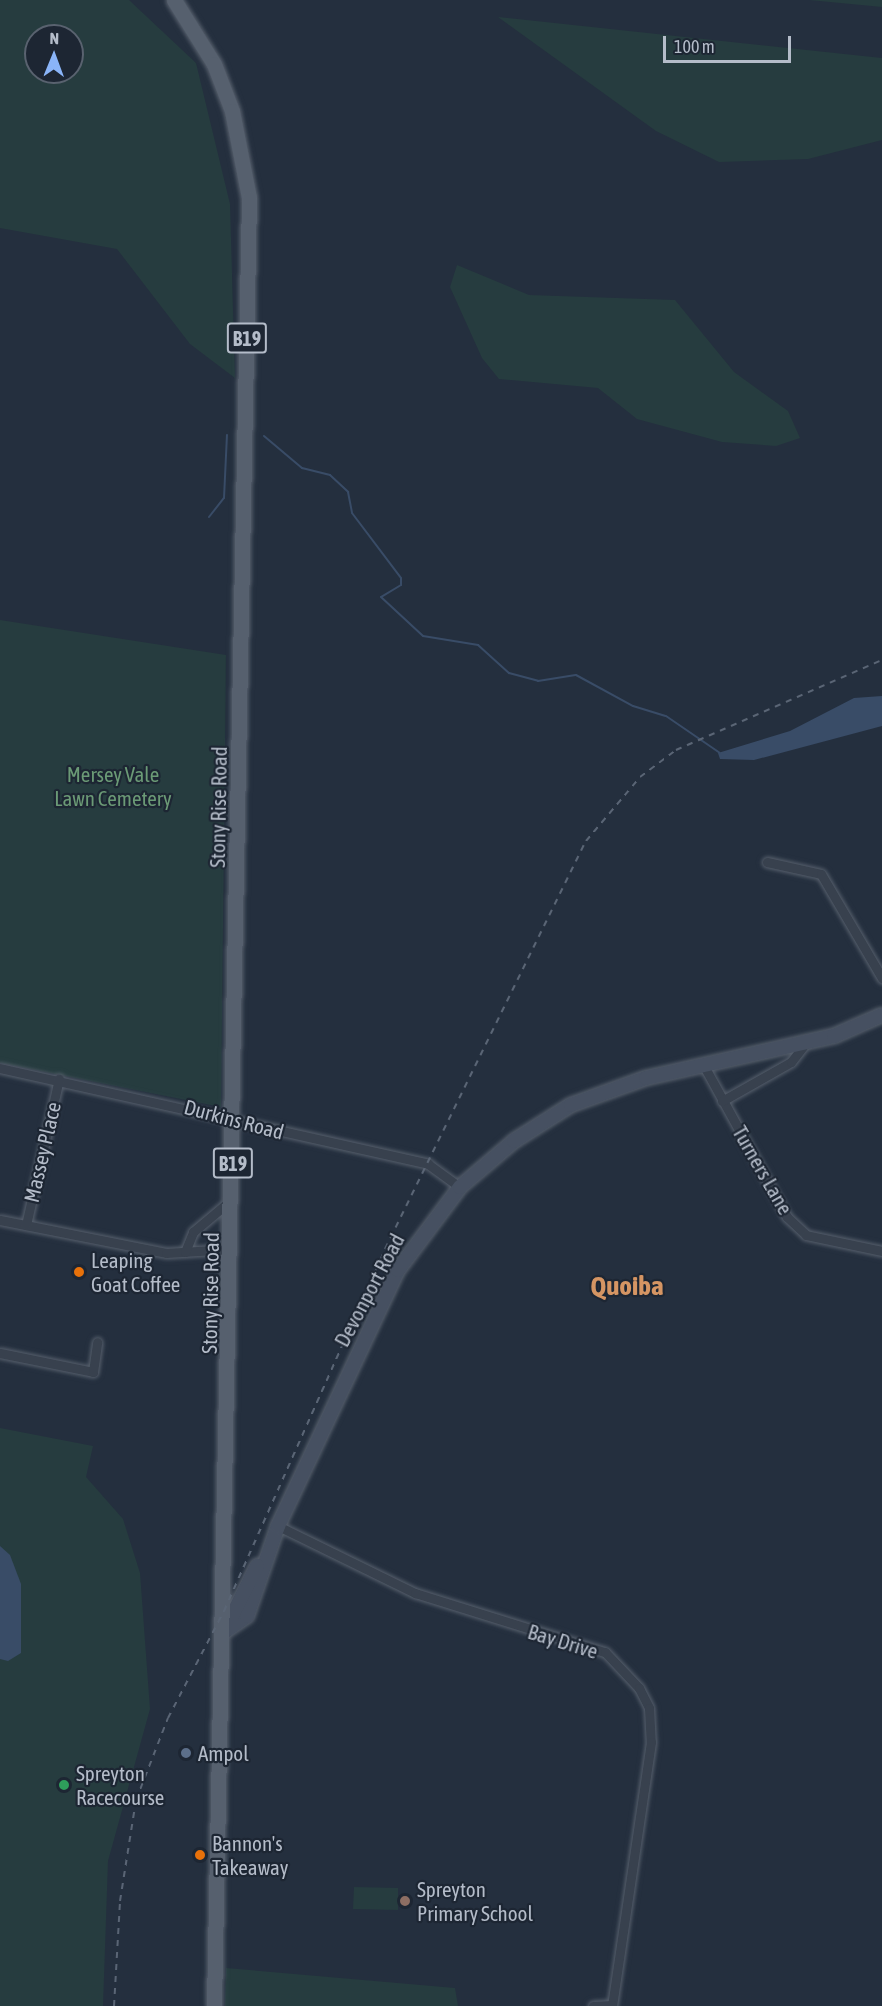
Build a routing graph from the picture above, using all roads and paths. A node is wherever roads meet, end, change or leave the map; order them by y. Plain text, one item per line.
1 (174, 0) edge
2 (767, 862) dead end
3 (882, 978) edge
4 (882, 1015) edge
5 (806, 1043) junction
6 (704, 1066) junction
7 (0, 1068) edge
8 (59, 1079) junction
9 (722, 1101) junction
10 (232, 1121) junction
11 (460, 1187) junction
12 (233, 1198) junction
13 (0, 1220) edge
14 (26, 1225) junction
15 (231, 1249) junction
16 (882, 1251) edge
17 (185, 1252) junction
18 (97, 1342) dead end
19 (0, 1353) edge
20 (275, 1532) junction
21 (224, 1632) junction
22 (612, 2005) edge
23 (214, 2006) edge
24 (593, 2006) edge

1 - 10 main road, Stony Rise Road / B19
2 - 3 street
4 - 5 main road, Devonport Road
5 - 6 main road, Devonport Road
5 - 9 street, Devonport Road
6 - 9 street, Turners Lane
6 - 11 main road, Devonport Road
7 - 8 street, Durkins Road
8 - 10 street, Durkins Road
8 - 14 street, Massey Place
9 - 16 street, Turners Lane
10 - 11 street, Durkins Road
10 - 12 main road, Stony Rise Road / B19
11 - 20 main road, Devonport Road
12 - 15 main road, Stony Rise Road / B19
12 - 17 street
13 - 14 street
14 - 17 street
15 - 17 street
15 - 21 main road, Stony Rise Road / B19
18 - 19 street
20 - 21 main road, Devonport Road
20 - 22 street, Bay Drive
21 - 23 main road, B19
22 - 24 street

